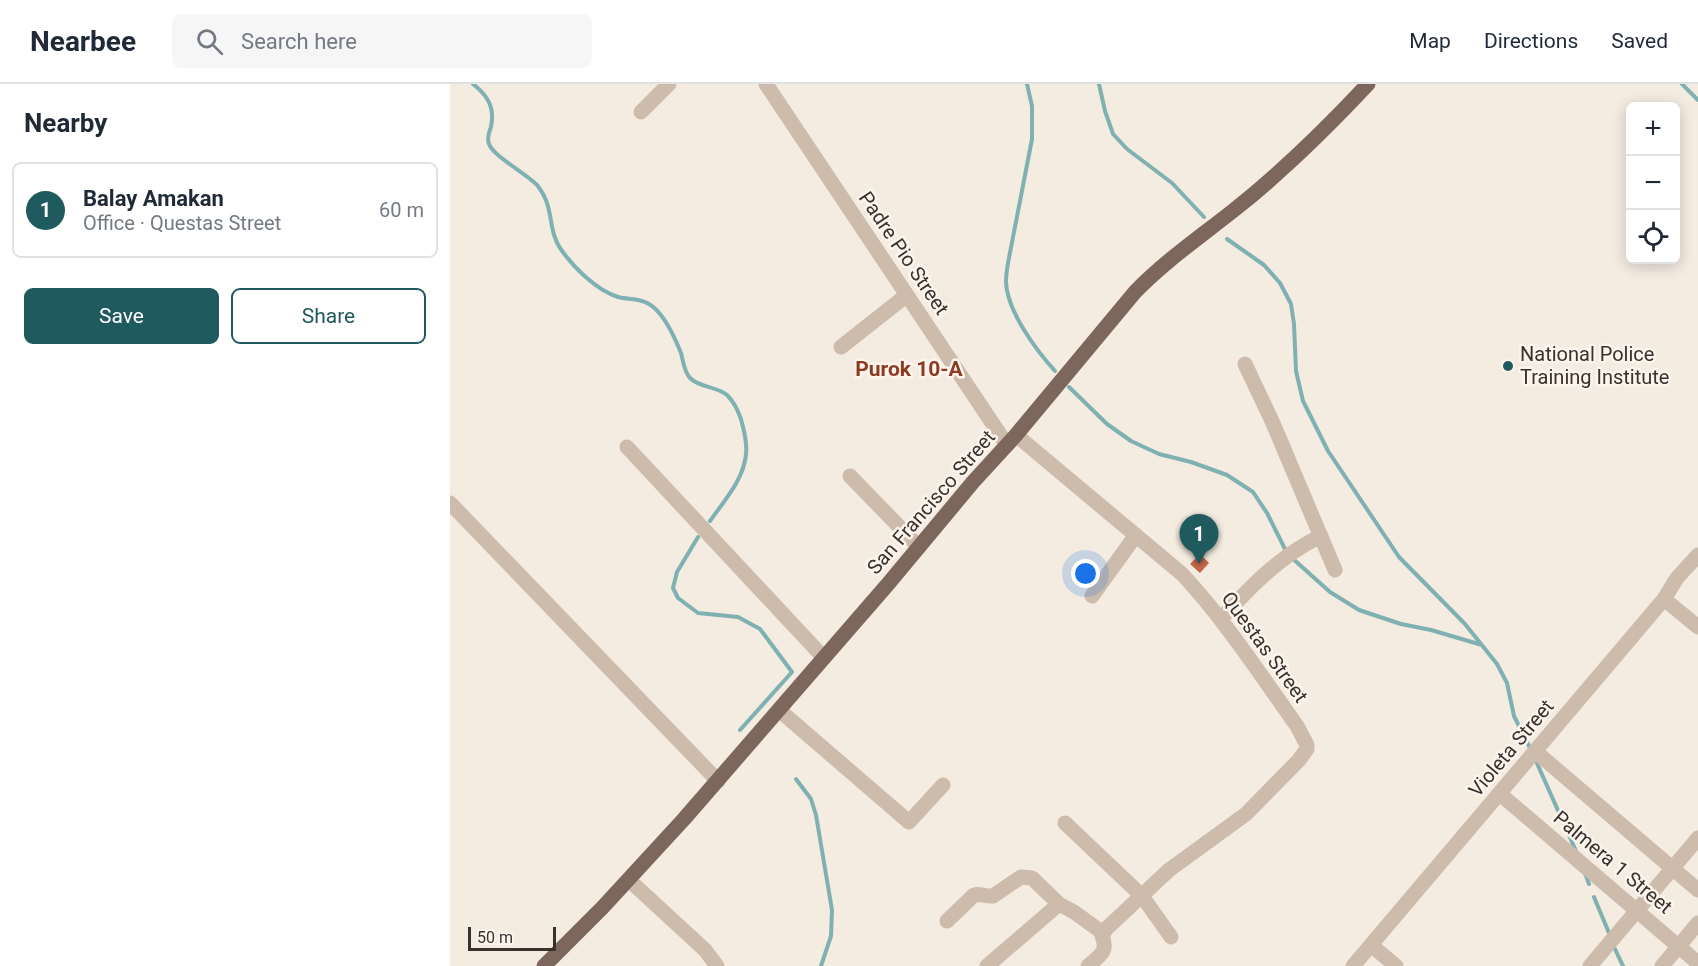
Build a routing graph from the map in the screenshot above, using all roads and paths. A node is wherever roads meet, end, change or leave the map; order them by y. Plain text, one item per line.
1 (669, 84) edge
2 (766, 84) edge
3 (1368, 84) edge
4 (641, 112) dead end
5 (907, 295) junction
6 (841, 347) dead end
7 (1245, 364) dead end
8 (1011, 440) junction
9 (627, 447) dead end
10 (850, 476) dead end
11 (450, 503) edge
12 (1136, 535) junction
13 (1321, 536) junction
14 (919, 547) junction
15 (1698, 555) edge
16 (1335, 570) dead end
17 (1092, 596) dead end
18 (1664, 599) junction
19 (1221, 619) junction
20 (1698, 627) edge
21 (824, 658) junction
22 (779, 710) junction
23 (1536, 752) junction
24 (718, 781) junction
25 (943, 785) dead end
26 (1500, 794) junction
27 (1065, 823) dead end
28 (1698, 838) edge
29 (1673, 869) junction
30 (629, 880) junction
31 (1698, 890) edge
32 (1142, 896) junction
33 (1059, 904) junction
34 (1637, 910) junction
35 (946, 921) dead end
36 (1698, 922) edge
37 (1103, 933) junction
38 (1171, 937) dead end
39 (1371, 945) junction
40 (1679, 946) junction
41 (1698, 963) edge
42 (544, 966) edge
43 (717, 966) edge
44 (987, 966) edge
45 (1088, 966) edge
46 (1353, 966) edge
47 (1396, 966) edge
48 (1590, 966) edge
49 (1662, 966) edge

1 - 4 street
2 - 5 street, Padre Pio Street
3 - 8 main road, San Francisco Street
5 - 6 street
5 - 8 street, Padre Pio Street
7 - 13 street
8 - 12 street, Questas Street
8 - 14 main road, San Francisco Street
9 - 21 street
10 - 14 street
11 - 24 street
12 - 17 street
12 - 19 street, Questas Street
13 - 16 street
13 - 19 street
14 - 21 main road, San Francisco Street
15 - 18 street, Violeta Street
18 - 20 street
18 - 23 street, Violeta Street
19 - 32 street, Questas Street
21 - 22 main road, San Francisco Street
22 - 24 main road, San Francisco Street
22 - 25 street
23 - 26 street, Violeta Street
23 - 29 street
24 - 30 main road, San Francisco Street
26 - 34 street, Palmera 1 Street
26 - 39 street, Violeta Street
27 - 32 street
28 - 29 street
29 - 31 street
29 - 34 street
30 - 42 main road, San Francisco Street
30 - 43 street
32 - 37 street
32 - 38 street
33 - 35 street
33 - 37 street
33 - 44 street
34 - 40 street, Palmera 1 Street
34 - 48 street
36 - 40 street
37 - 45 street
39 - 46 street, Violeta Street
39 - 47 street
40 - 41 street, Palmera 1 Street
40 - 49 street

